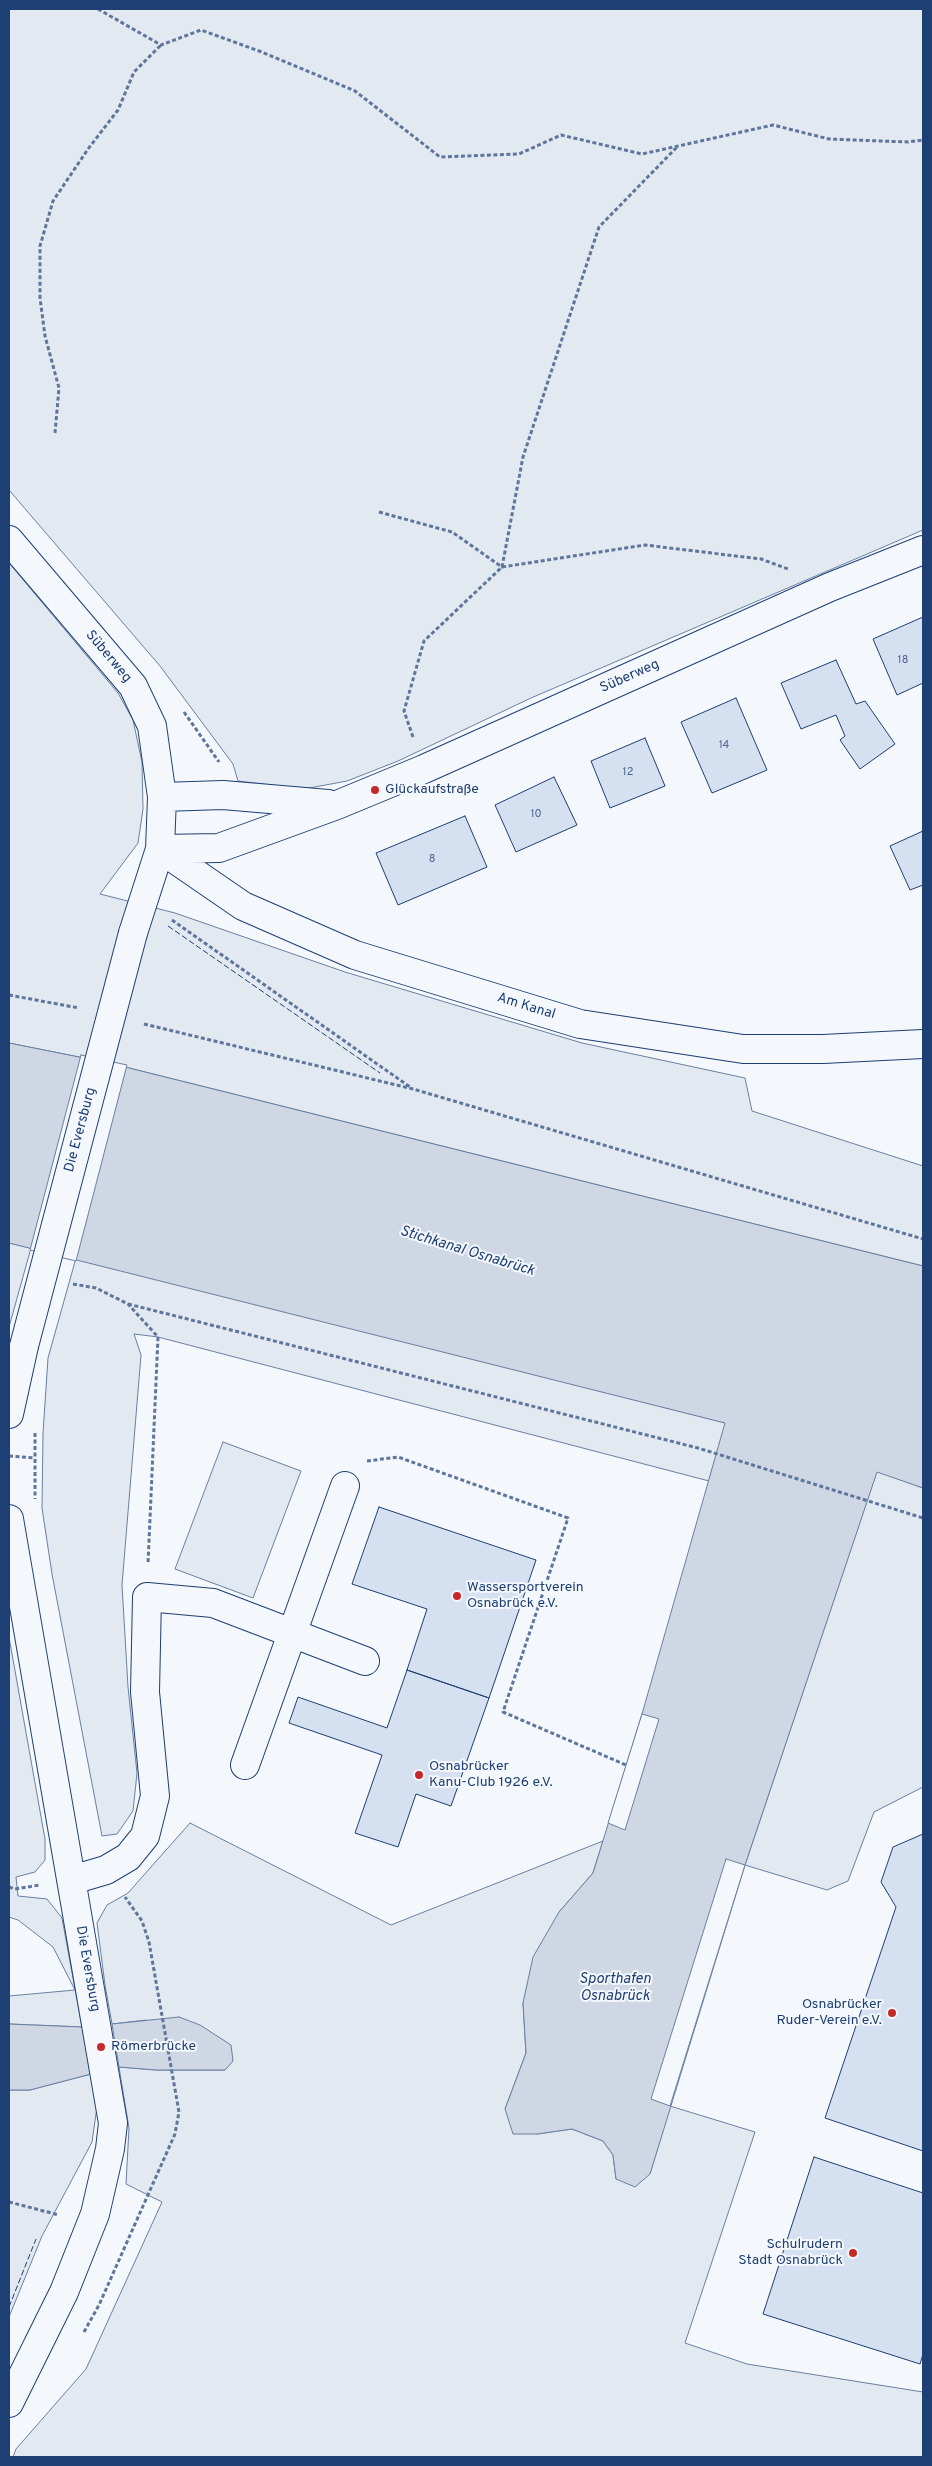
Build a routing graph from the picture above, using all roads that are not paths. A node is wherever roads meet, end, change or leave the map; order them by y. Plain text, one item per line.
1 (9, 540) edge
2 (923, 550) edge
3 (162, 797) junction
4 (337, 805) junction
5 (160, 849) junction
6 (923, 1044) edge
7 (9, 1414) edge
8 (345, 1486) road end
9 (9, 1519) edge
10 (294, 1633) junction
11 (365, 1661) dead end
12 (245, 1764) dead end
13 (72, 1880) junction
14 (9, 2403) edge

1 - 3 street, Süberweg
2 - 4 street, Süberweg
3 - 4 street, Süberweg
3 - 5 street, Süberweg
4 - 5 street, Süberweg
5 - 6 street, Am Kanal
5 - 7 street, Die Eversburg, bridge
8 - 10 street
9 - 13 street, Die Eversburg
10 - 11 street
10 - 12 street
10 - 13 street
13 - 14 street, Die Eversburg

